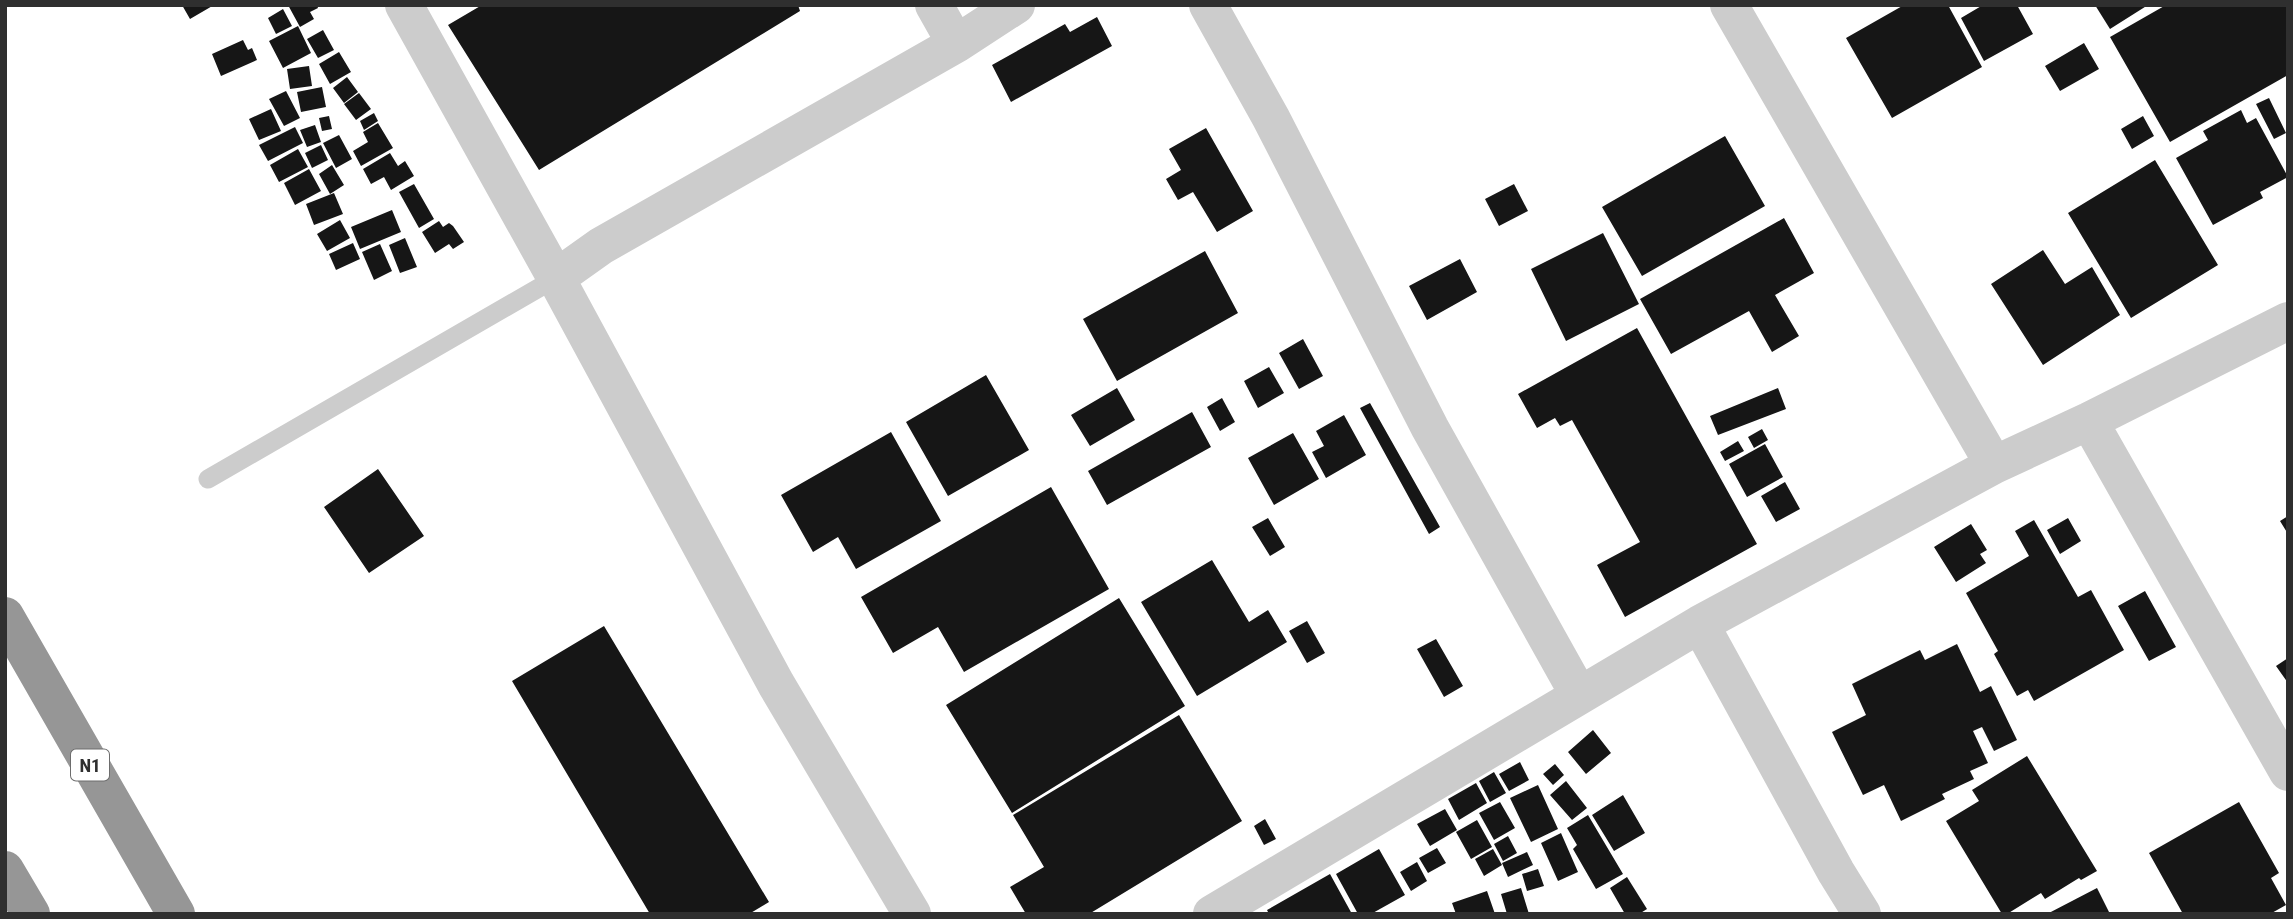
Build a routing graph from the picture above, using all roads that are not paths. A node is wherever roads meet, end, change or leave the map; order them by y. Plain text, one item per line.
1 (404, 5) edge
2 (934, 5) edge
3 (1016, 5) edge
4 (1208, 5) edge
5 (1729, 5) edge
6 (956, 44) junction
7 (556, 278) junction
8 (2288, 321) edge
9 (2089, 421) junction
10 (1994, 466) junction
11 (208, 479) dead end
12 (5, 616) edge
13 (1700, 624) junction
14 (1579, 695) junction
15 (2288, 772) edge
16 (5, 870) edge
17 (31, 914) edge
18 (176, 914) edge
19 (912, 914) edge
20 (1212, 914) edge
21 (1862, 914) edge

1 - 7 street
2 - 6 street
3 - 6 street
4 - 14 street
5 - 10 street
6 - 7 street
7 - 11 lane
7 - 19 street
8 - 9 street
9 - 10 street
9 - 15 street
10 - 13 street
12 - 18 highway, N1
13 - 14 street
13 - 21 street
14 - 20 street
16 - 17 highway

